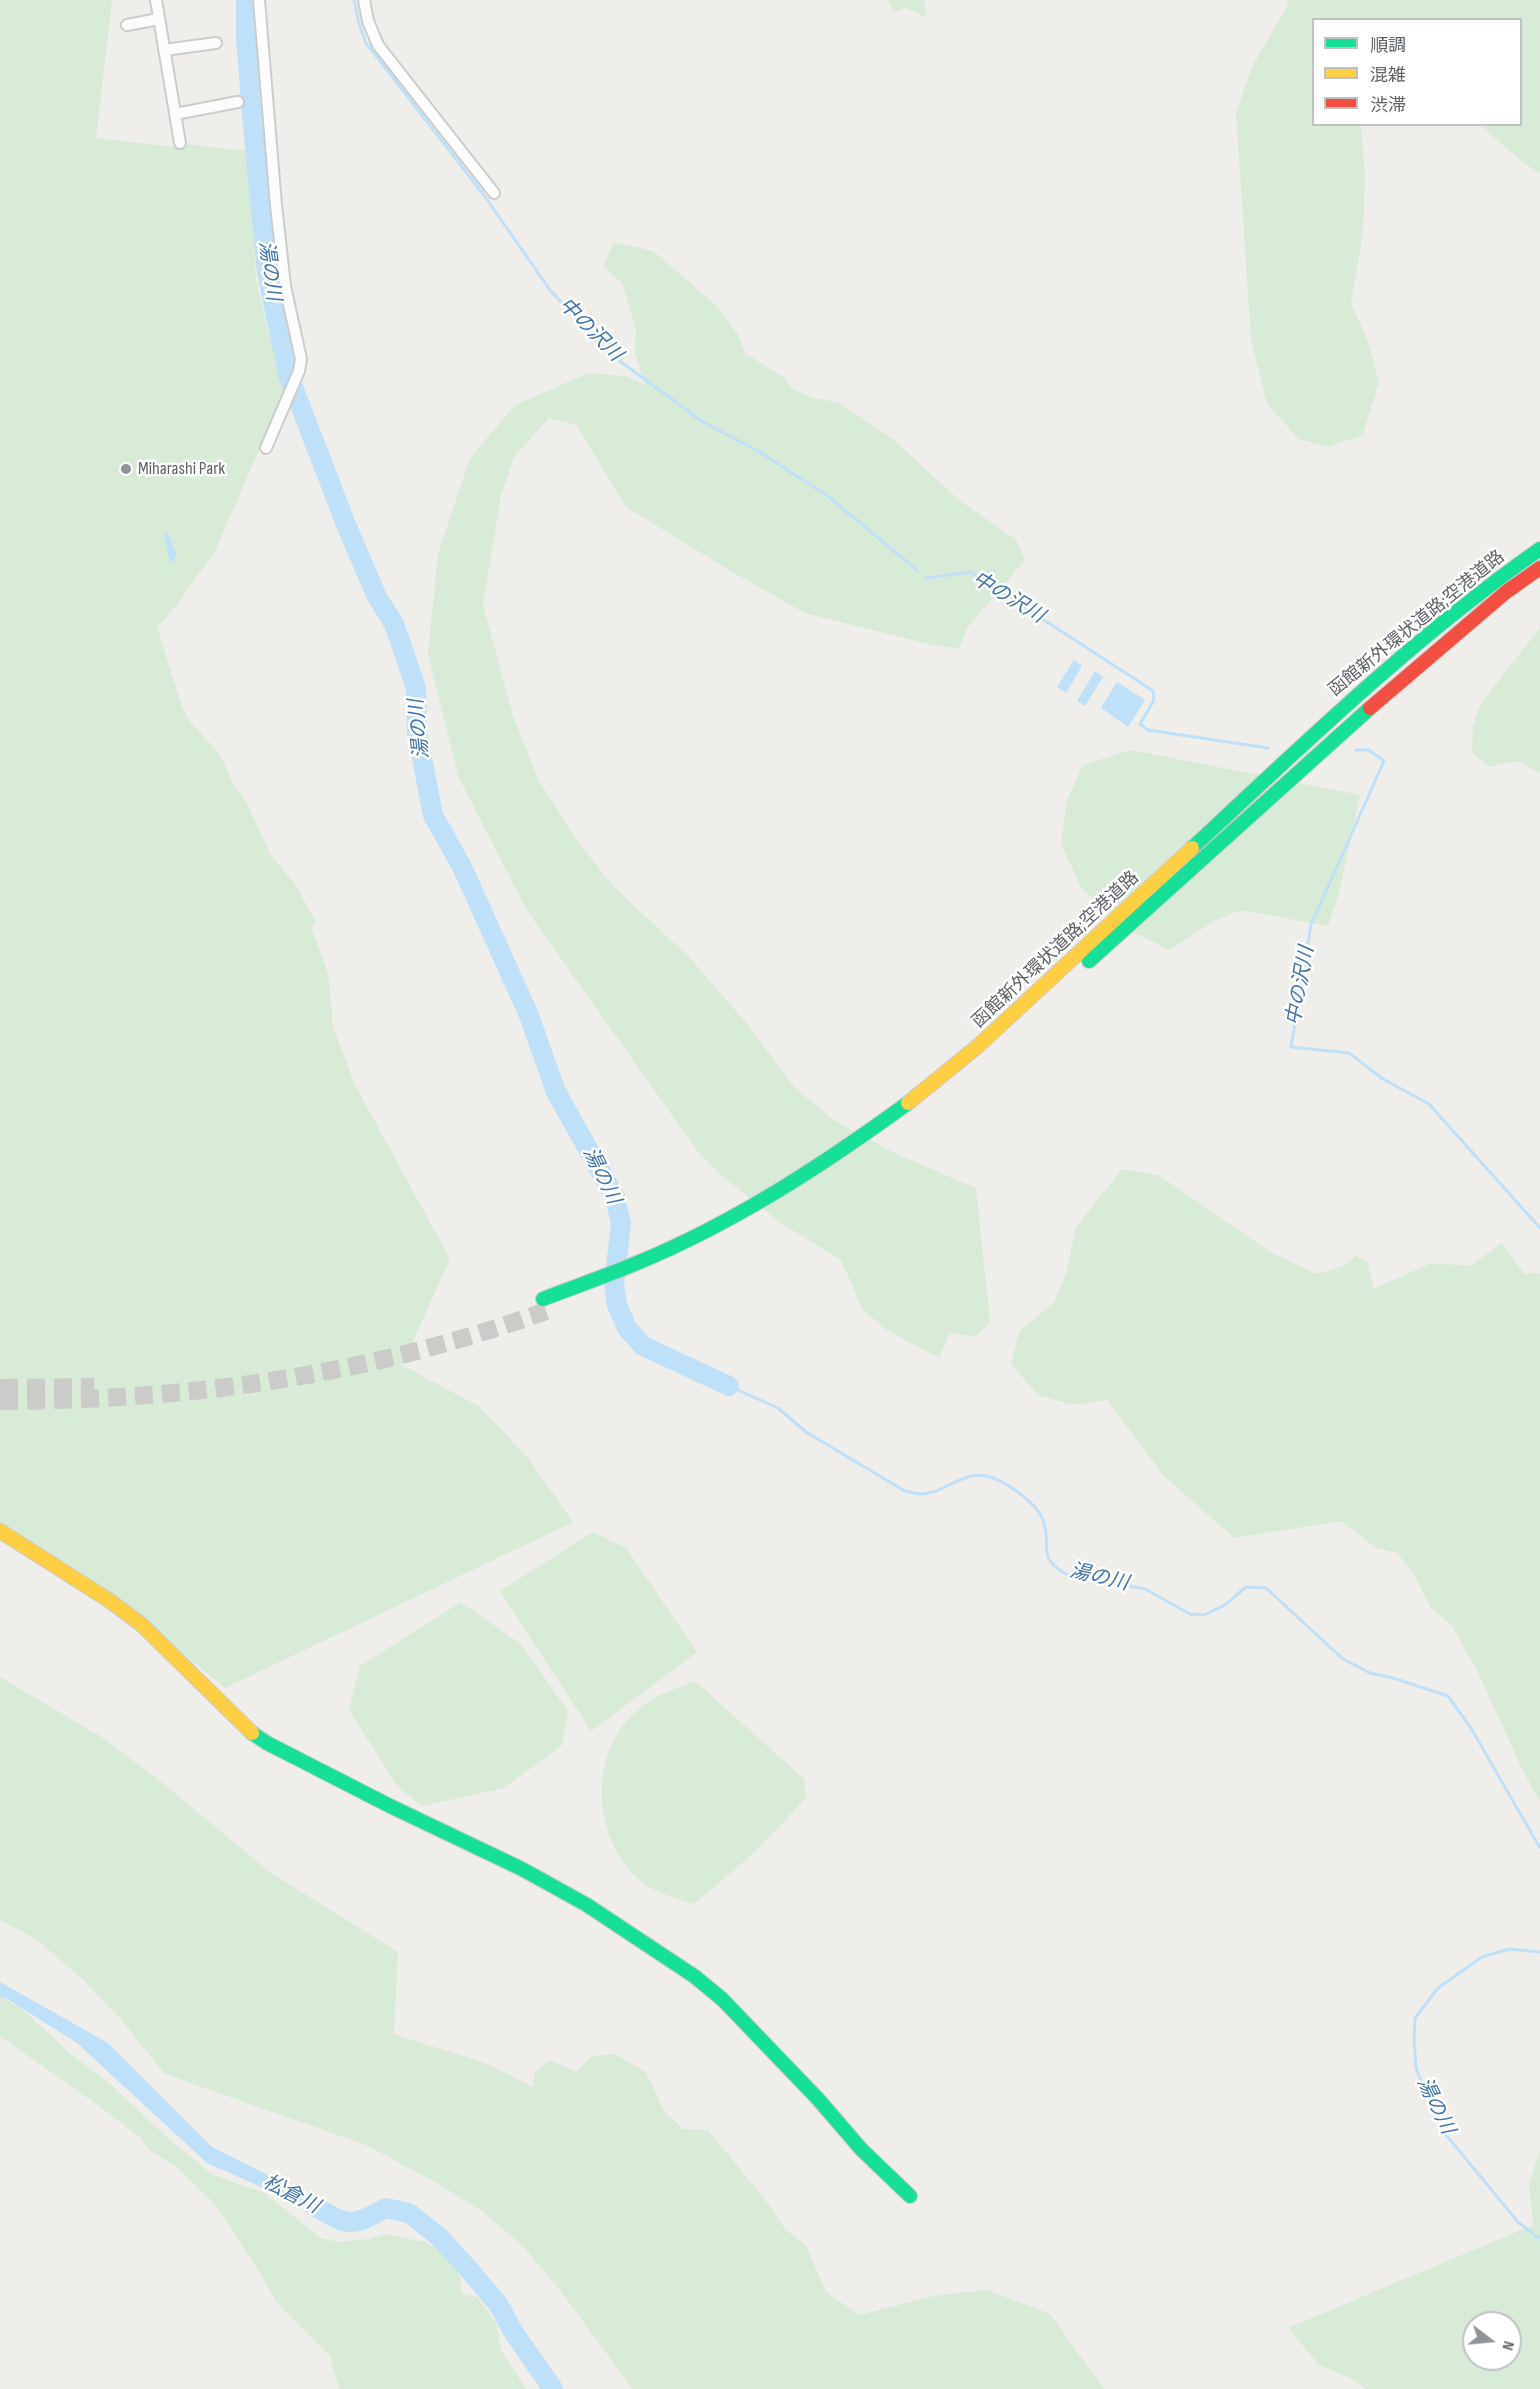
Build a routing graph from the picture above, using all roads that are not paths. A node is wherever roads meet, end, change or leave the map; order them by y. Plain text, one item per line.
1 (156, 0) edge
2 (259, 0) edge
3 (364, 0) edge
4 (159, 19) junction
5 (127, 25) dead end
6 (216, 44) dead end
7 (164, 50) junction
8 (238, 102) dead end
9 (175, 114) junction
10 (180, 143) dead end
11 (494, 193) dead end
12 (266, 448) dead end
13 (1540, 549) edge
14 (1540, 568) edge
15 (639, 1267) junction
16 (545, 1305) tunnel mouth
17 (0, 1531) edge
18 (909, 2196) dead end

1 - 4 street
2 - 12 street
3 - 11 street
4 - 5 street
4 - 7 street
6 - 7 street
7 - 9 street
8 - 9 street
9 - 10 street
13 - 15 main road, 函館新外環状道路;空港道路
14 - 15 main road, 函館新外環状道路;空港道路
15 - 16 main road, 函館新外環状道路;空港道路
17 - 18 main road

